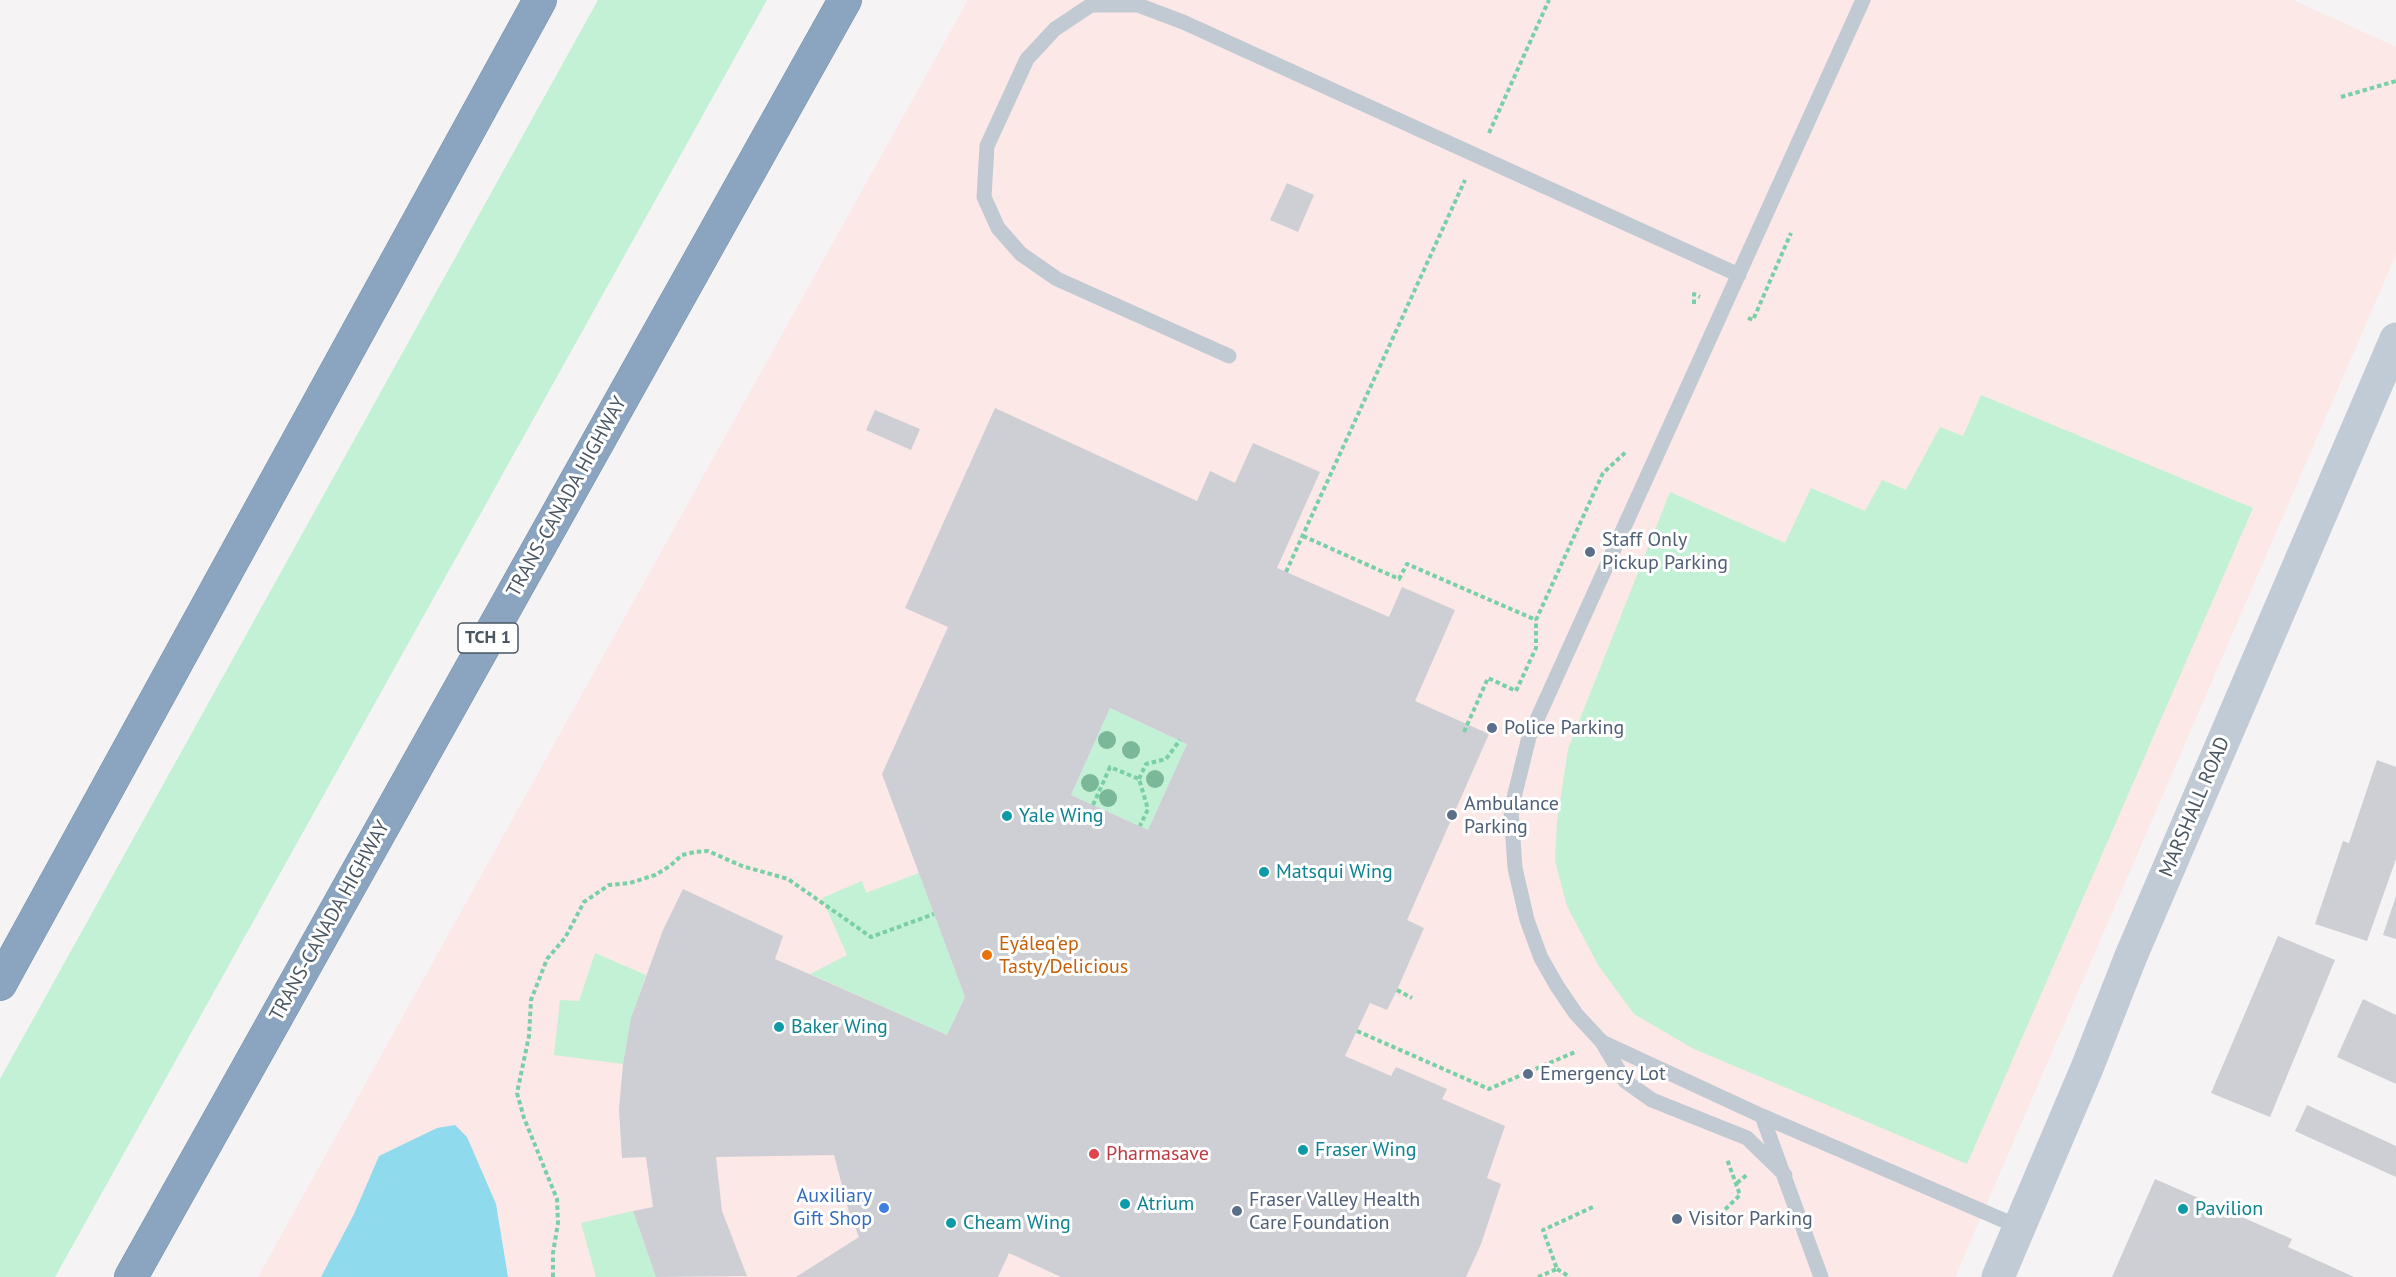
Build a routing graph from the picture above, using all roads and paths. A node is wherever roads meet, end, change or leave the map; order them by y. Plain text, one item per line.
1 (540, 0) edge
2 (844, 0) edge
3 (1549, 0) edge
4 (1863, 0) edge
5 (2396, 81) edge
6 (2341, 97) dead end
7 (1476, 154) junction
8 (1739, 275) junction
9 (2396, 339) edge
10 (1229, 356) dead end
11 (1303, 536) junction
12 (1286, 572) dead end
13 (1536, 621) dead end
14 (1180, 740) dead end
15 (1139, 779) junction
16 (1093, 805) dead end
17 (1140, 826) dead end
18 (934, 914) dead end
19 (0, 984) edge
20 (1397, 990) dead end
21 (1412, 998) dead end
22 (1357, 1031) dead end
23 (1602, 1042) junction
24 (1582, 1059) dead end
25 (1762, 1116) junction
26 (1723, 1155) dead end
27 (1785, 1175) junction
28 (1593, 1208) dead end
29 (1709, 1226) dead end
30 (2019, 1227) junction
31 (1557, 1269) junction
32 (131, 1277) edge
33 (553, 1277) edge
34 (1538, 1277) edge
35 (1570, 1277) edge
36 (1821, 1277) edge
37 (1998, 1277) edge

1 - 19 highway
2 - 32 highway, TRANS-CANADA HIGHWAY / TCH 1
3 - 7 path
4 - 8 lane
5 - 6 path
7 - 8 lane
7 - 10 lane
7 - 11 path
8 - 23 lane
9 - 30 main road, MARSHALL ROAD
11 - 12 path
11 - 13 path
14 - 15 path
15 - 16 path
15 - 17 path
18 - 33 path
20 - 21 path
22 - 24 path
23 - 25 lane
23 - 27 lane
25 - 27 lane
25 - 30 lane
26 - 29 path
27 - 36 lane
28 - 31 path
30 - 37 main road, MARSHALL ROAD
31 - 34 path
31 - 35 path

